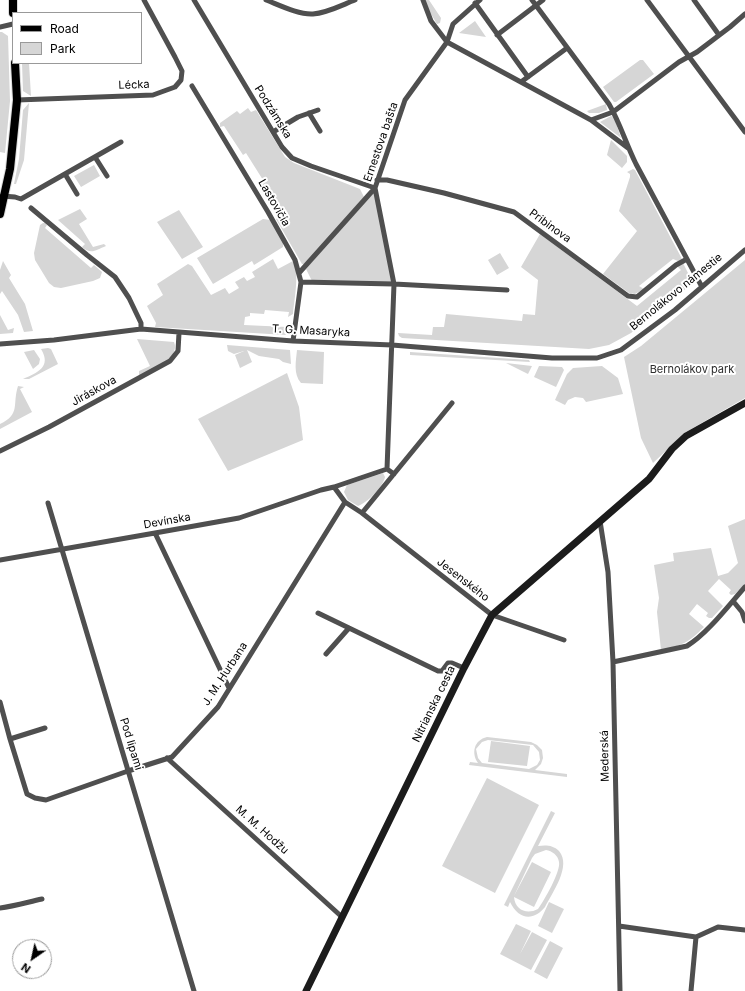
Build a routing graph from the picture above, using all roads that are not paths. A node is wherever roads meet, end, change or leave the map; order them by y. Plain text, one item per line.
1 (13, 0) edge
2 (144, 0) edge
3 (194, 0) edge
4 (266, 0) edge
5 (355, 0) edge
6 (423, 0) edge
7 (532, 0) edge
8 (544, 0) edge
9 (647, 0) edge
10 (694, 0) edge
11 (345, 2) edge
12 (477, 2) edge
13 (536, 5) junction
14 (13, 12) edge
15 (745, 14) edge
16 (12, 24) edge
17 (0, 27) edge
18 (498, 34) junction
19 (720, 35) junction
20 (447, 42) junction
21 (567, 48) junction
22 (689, 56) junction
23 (15, 64) edge
24 (528, 77) junction
25 (521, 82) junction
26 (192, 86) dead end
27 (17, 100) junction
28 (318, 110) dead end
29 (613, 112) junction
30 (309, 113) junction
31 (591, 120) junction
32 (320, 131) dead end
33 (272, 132) junction
34 (745, 132) edge
35 (121, 142) dead end
36 (628, 149) junction
37 (95, 157) junction
38 (65, 174) junction
39 (107, 176) dead end
40 (377, 180) junction
41 (374, 188) junction
42 (77, 194) dead end
43 (2, 196) edge
44 (31, 208) dead end
45 (0, 214) edge
46 (745, 250) edge
47 (687, 259) junction
48 (299, 273) junction
49 (301, 282) junction
50 (394, 284) junction
51 (702, 287) junction
52 (507, 290) dead end
53 (141, 329) junction
54 (180, 333) junction
55 (293, 341) junction
56 (0, 344) edge
57 (392, 345) junction
58 (621, 350) joint
59 (452, 403) dead end
60 (745, 403) edge
61 (0, 452) edge
62 (387, 469) junction
63 (394, 474) junction
64 (334, 487) junction
65 (345, 502) junction
66 (48, 503) dead end
67 (362, 512) junction
68 (600, 521) junction
69 (156, 533) junction
70 (62, 549) junction
71 (0, 560) edge
72 (745, 587) edge
73 (733, 601) junction
74 (318, 613) dead end
75 (492, 615) junction
76 (745, 621) edge
77 (349, 628) junction
78 (564, 640) dead end
79 (326, 654) dead end
80 (613, 662) junction
81 (464, 668) junction
82 (229, 688) junction
83 (0, 702) edge
84 (45, 728) dead end
85 (10, 739) junction
86 (168, 758) junction
87 (128, 770) junction
88 (42, 899) dead end
89 (0, 908) edge
90 (342, 917) junction
91 (619, 926) junction
92 (745, 930) edge
93 (696, 937) junction
94 (194, 991) edge
95 (306, 991) edge
96 (620, 991) edge
97 (691, 991) edge

1 - 14 main road
2 - 27 street, Lécka
3 - 33 street, Podzámska
4 - 11 street
5 - 11 street
6 - 20 street
7 - 13 street
8 - 13 street
9 - 22 street
10 - 19 street
12 - 18 street
12 - 20 street, Ernestova bašta
13 - 18 street
13 - 21 street
15 - 19 street
16 - 17 street
18 - 24 street
19 - 22 street
20 - 25 street
20 - 40 street, Ernestova bašta
21 - 24 street
21 - 29 street
22 - 29 street
22 - 34 street
23 - 27 main road
24 - 25 street
25 - 31 street
26 - 48 street, Lastovičia
27 - 43 main road
28 - 30 street
29 - 31 street
29 - 36 street
30 - 32 street
30 - 33 street
31 - 36 street
33 - 41 street, Podzámska
35 - 37 street
36 - 47 street
37 - 38 street
37 - 39 street
38 - 42 street
38 - 43 street
40 - 41 street, Ernestova bašta
40 - 47 street, Pribinova
41 - 48 street
41 - 50 street, Ernestova bašta
43 - 45 main road
44 - 53 street
46 - 51 street, Bernolákovo námestie
47 - 51 street
48 - 49 street, Lastovičia
49 - 50 street
49 - 55 street, Lastovičia
50 - 52 street
50 - 57 street, Ernestova bašta
51 - 58 street, Bernolákovo námestie
53 - 54 street, T. G. Masaryka
53 - 56 street, T. G. Masaryka
54 - 55 street, T. G. Masaryka
54 - 61 street, Jiráskova
55 - 57 street, T. G. Masaryka
57 - 58 street, T. G. Masaryka
57 - 62 street, Ernestova bašta
59 - 63 street
60 - 68 main road, Nitrianska cesta
62 - 63 street
62 - 64 street, Devínska
63 - 67 street
64 - 65 street
64 - 69 street, Devínska
65 - 67 street, Jesenského
65 - 82 street, J. M. Hurbana
66 - 70 street, Pod lipami
67 - 75 street, Jesenského
68 - 75 main road, Nitrianska cesta
68 - 80 street, Mederská
69 - 70 street, Devínska
69 - 82 street
70 - 71 street, Devínska
70 - 87 street, Pod lipami
72 - 73 street
73 - 76 street
73 - 80 street
74 - 77 street
75 - 78 street, Jesenského
75 - 81 main road, Nitrianska cesta
77 - 79 street
77 - 81 street
80 - 91 street, Mederská
81 - 90 main road, Nitrianska cesta
82 - 86 street, J. M. Hurbana
83 - 85 street
84 - 85 street
85 - 87 street, J. M. Hurbana
86 - 87 street, J. M. Hurbana
86 - 90 street, M. M. Hodžu
87 - 94 street, Pod lipami
88 - 89 street
90 - 95 main road, Nitrianska cesta
91 - 93 street
91 - 96 street, Mederská
92 - 93 street
93 - 97 street

